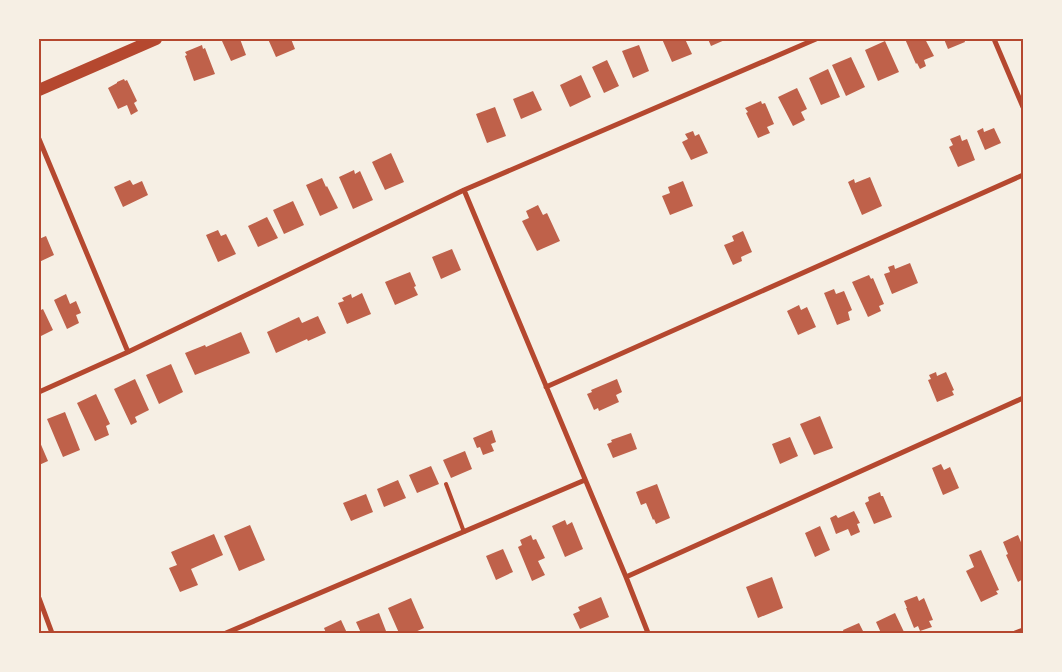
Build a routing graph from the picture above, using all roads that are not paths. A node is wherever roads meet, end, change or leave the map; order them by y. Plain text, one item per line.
1 (156, 39) edge
2 (816, 39) edge
3 (994, 39) edge
4 (39, 90) edge
5 (1023, 107) edge
6 (39, 139) edge
7 (1023, 175) edge
8 (464, 190) junction
9 (128, 352) junction
10 (546, 387) junction
11 (39, 392) edge
12 (1023, 398) edge
13 (585, 480) junction
14 (446, 484) dead end
15 (464, 532) junction
16 (626, 577) junction
17 (39, 598) edge
18 (1023, 630) edge
19 (52, 633) edge
20 (226, 633) edge
21 (648, 633) edge
22 (1015, 633) edge

1 - 4 main road
2 - 8 street
3 - 5 street
6 - 9 street
7 - 10 street
8 - 9 street
8 - 10 street
9 - 11 street
10 - 13 street
12 - 16 street
13 - 15 street
13 - 16 street
14 - 15 lane
15 - 20 street
16 - 21 street
17 - 19 street
18 - 22 street

